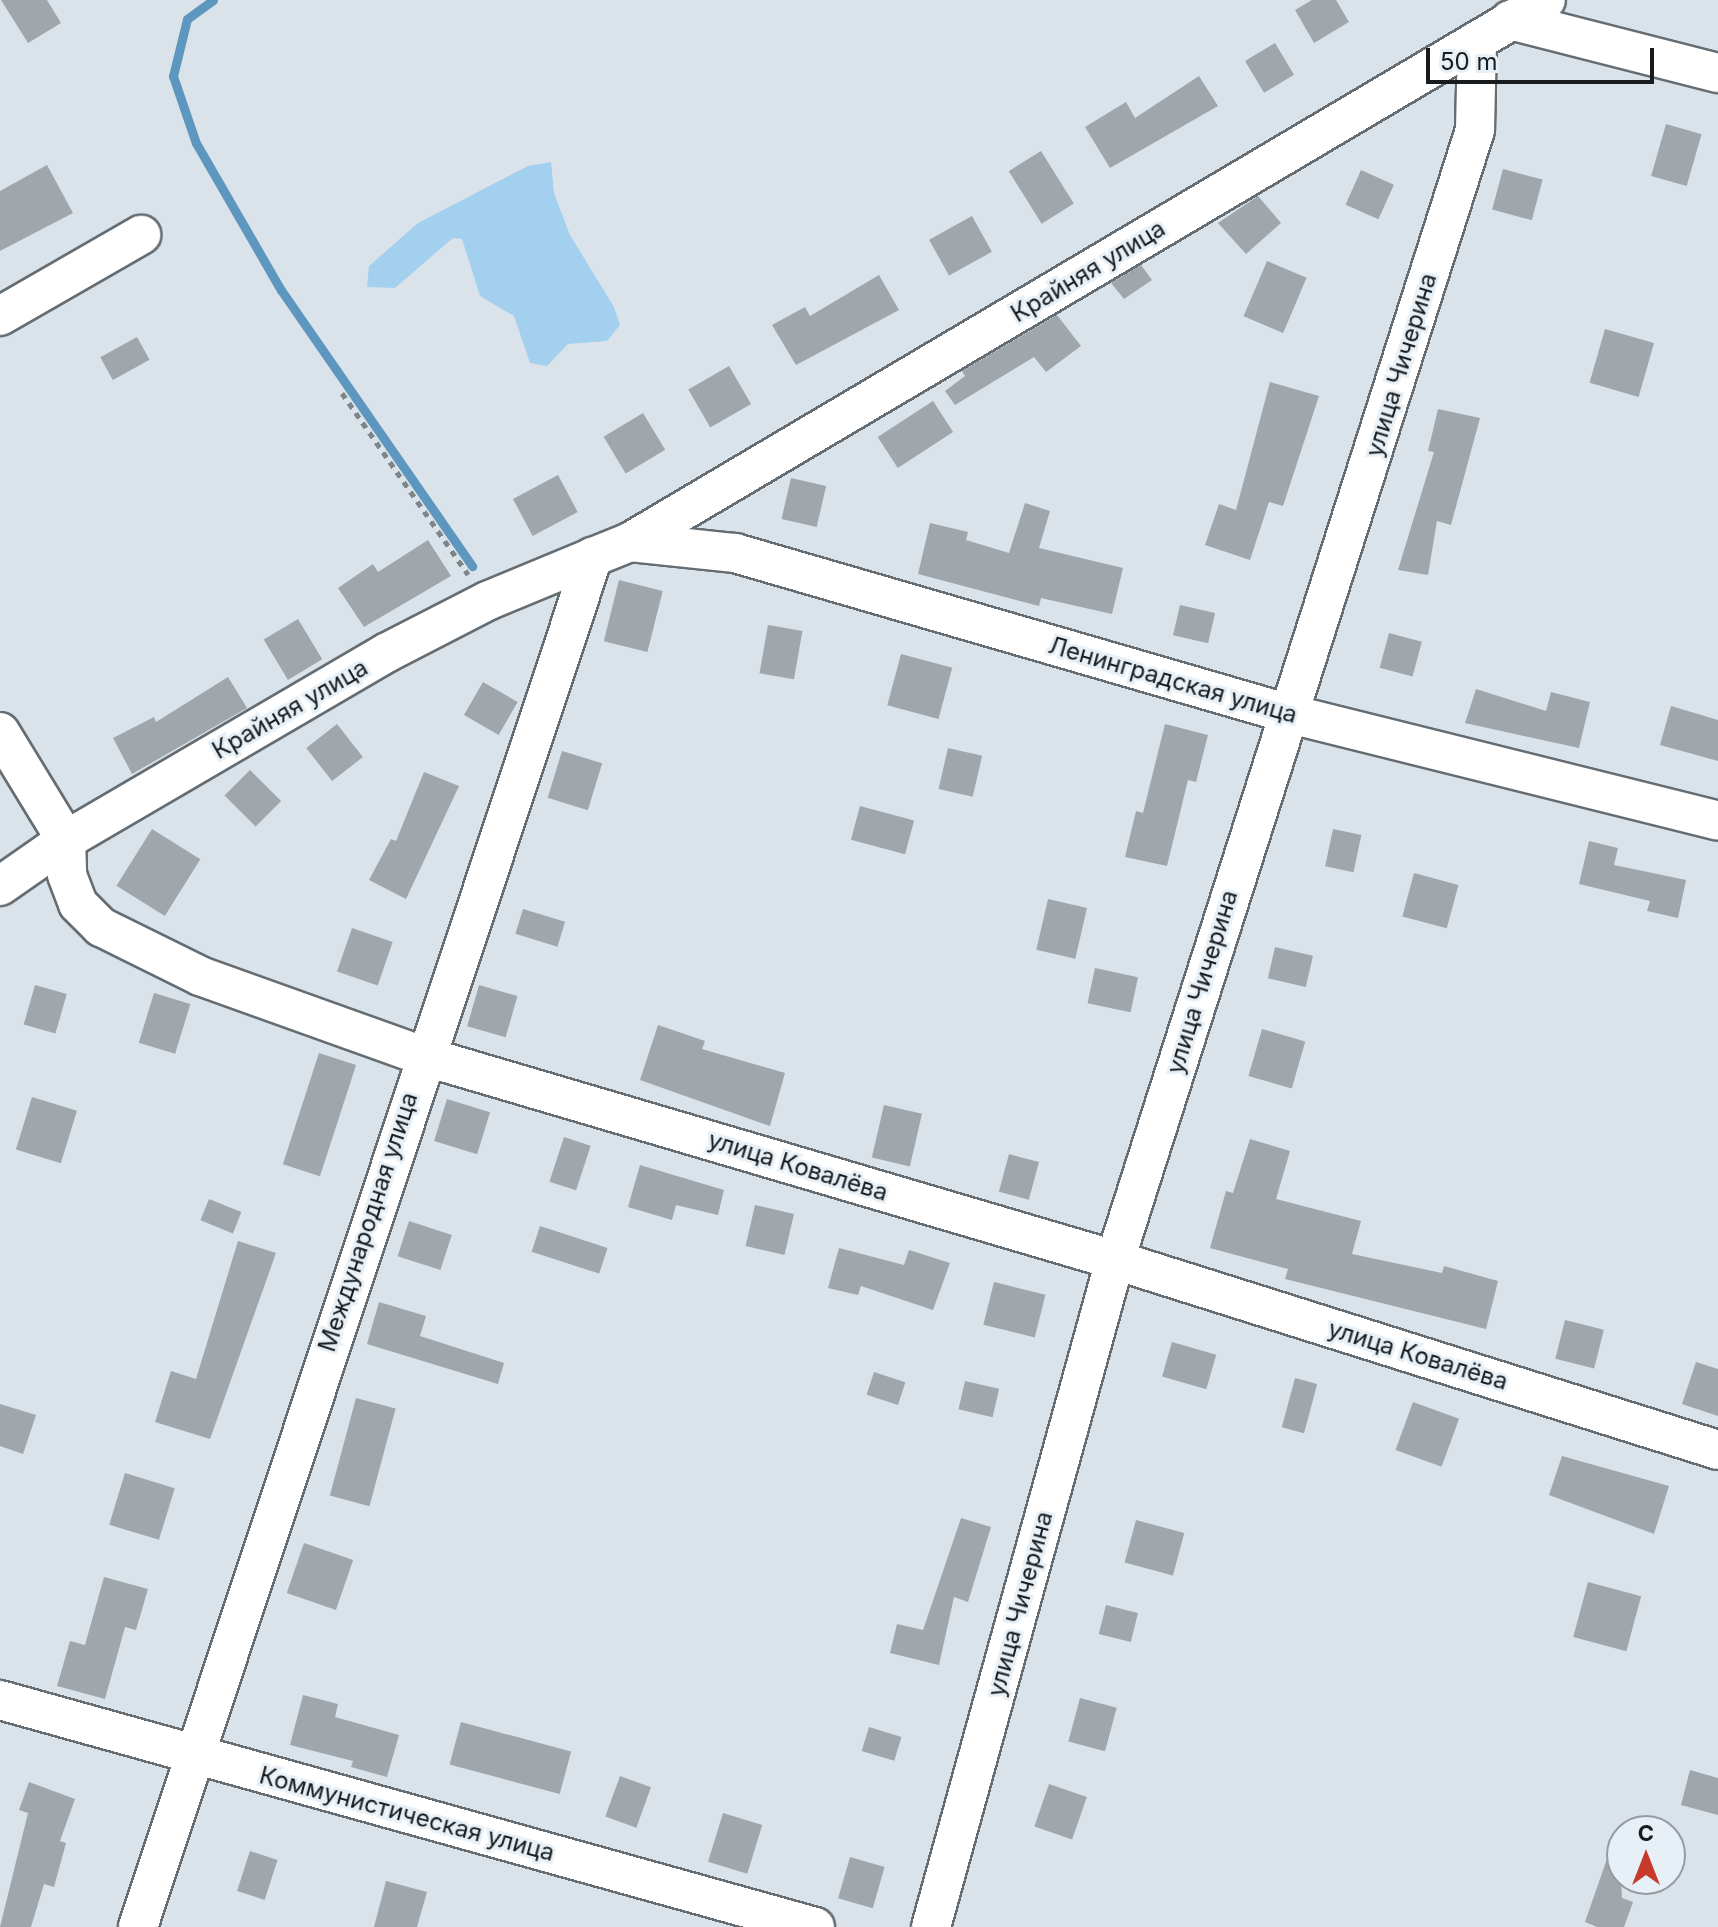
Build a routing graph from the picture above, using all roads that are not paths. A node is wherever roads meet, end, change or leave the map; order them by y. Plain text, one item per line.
1 (1546, 0) edge
2 (1510, 20) junction
3 (1477, 41) junction
4 (1718, 73) edge
5 (141, 235) dead end
6 (0, 316) edge
7 (630, 542) junction
8 (593, 557) junction
9 (1286, 713) junction
10 (0, 732) edge
11 (1718, 821) edge
12 (66, 840) junction
13 (0, 886) edge
14 (423, 1056) junction
15 (1115, 1260) junction
16 (1718, 1450) edge
17 (0, 1700) edge
18 (193, 1755) junction
19 (138, 1927) edge
20 (815, 1927) edge
21 (931, 1927) edge

1 - 2 street, Крайняя улица
2 - 3 street, Крайняя улица
2 - 4 street
3 - 7 street, Крайняя улица
3 - 9 street, улица Чичерина
5 - 6 street
7 - 8 street
7 - 9 street, Ленинградская улица
8 - 12 street, Крайняя улица
8 - 14 street, Международная улица
9 - 11 street, Ленинградская улица
9 - 15 street, улица Чичерина
10 - 12 street, улица Ковалёва
12 - 13 street, Крайняя улица
12 - 14 street, улица Ковалёва
14 - 15 street, улица Ковалёва
14 - 18 street, Международная улица
15 - 16 street, улица Ковалёва
15 - 21 street, улица Чичерина
17 - 18 street, Коммунистическая улица
18 - 19 street, Международная улица
18 - 20 street, Коммунистическая улица

